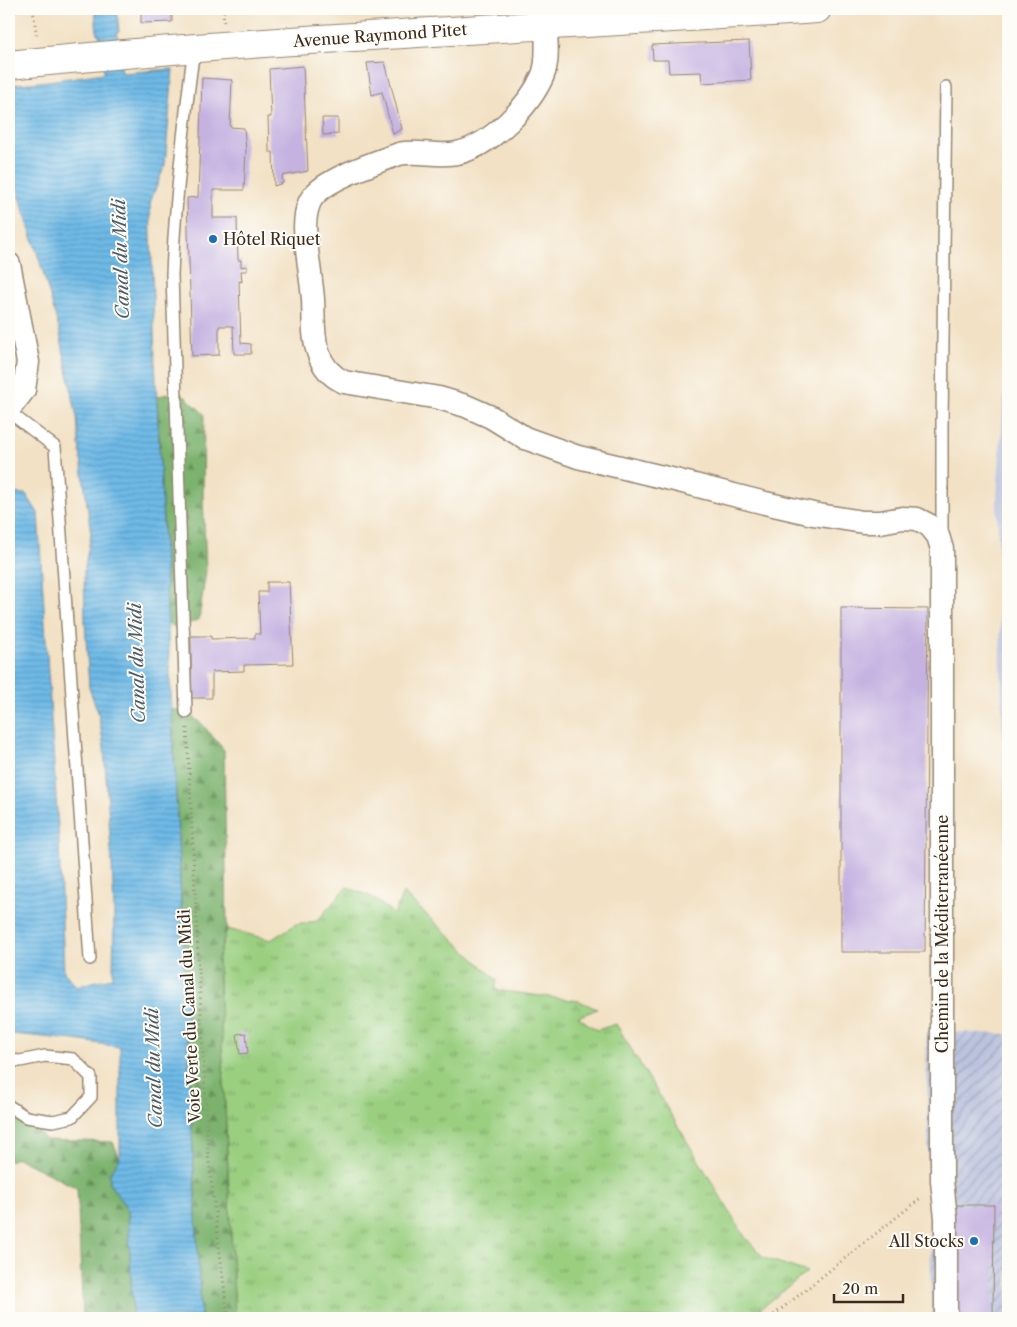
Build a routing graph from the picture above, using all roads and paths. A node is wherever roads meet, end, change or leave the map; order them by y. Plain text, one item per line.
1 (33, 9) edge
2 (817, 9) edge
3 (546, 25) junction
4 (37, 38) dead end
5 (194, 48) junction
6 (9, 65) edge
7 (946, 87) dead end
8 (9, 264) edge
9 (9, 410) edge
10 (942, 549) junction
11 (186, 712) joint
12 (90, 959) dead end
13 (9, 1060) edge
14 (9, 1106) edge
15 (942, 1181) junction
16 (228, 1318) edge
17 (770, 1318) edge
18 (946, 1318) edge

1 - 4 path
2 - 3 main road, Avenue Raymond Pitet
3 - 5 main road, Avenue Raymond Pitet
3 - 10 street
5 - 6 main road, Avenue Raymond Pitet
5 - 11 lane
7 - 10 lane
8 - 9 street
9 - 12 lane
10 - 15 street, Chemin de la Méditerranéenne
11 - 16 path, Voie Verte du Canal du Midi
13 - 14 lane
15 - 17 path
15 - 18 street, Chemin de la Méditerranéenne

